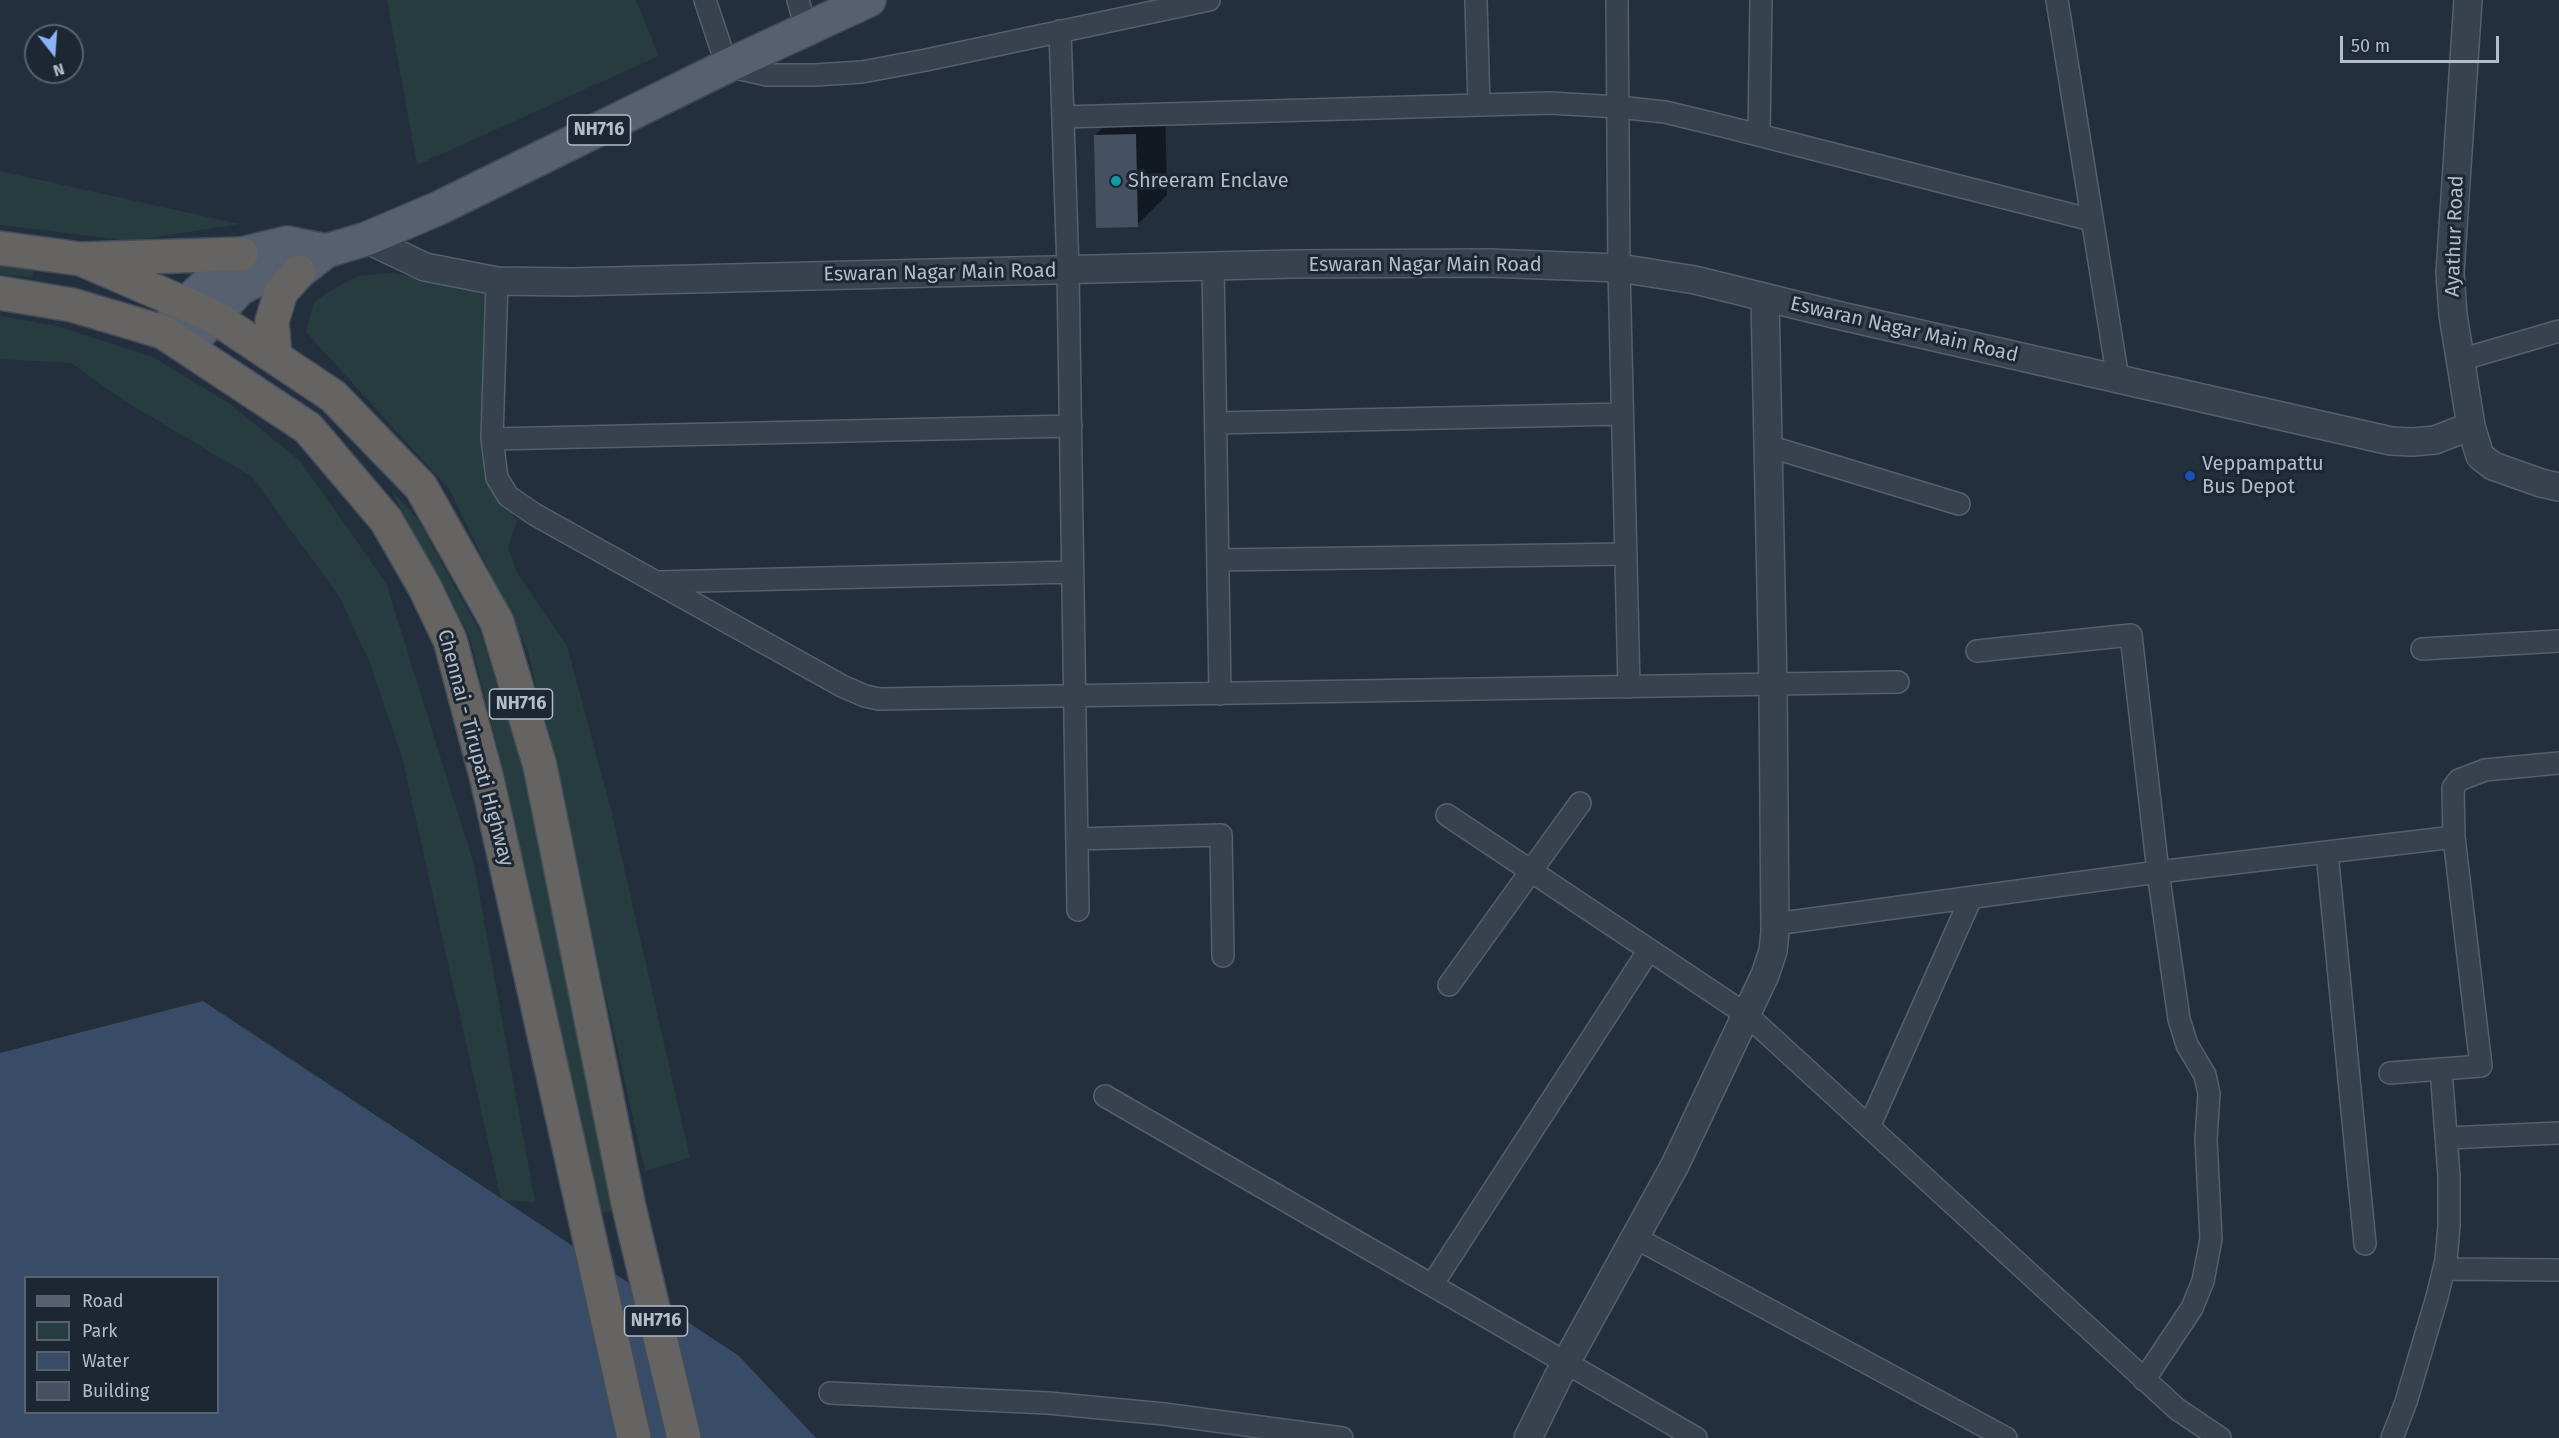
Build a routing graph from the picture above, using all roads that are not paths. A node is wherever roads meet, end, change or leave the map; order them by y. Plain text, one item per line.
1 (705, 0) edge
2 (869, 0) edge
3 (1209, 0) edge
4 (1476, 0) edge
5 (1617, 0) edge
6 (1764, 0) edge
7 (2057, 0) edge
8 (2468, 0) edge
9 (802, 15) edge
10 (1060, 31) junction
11 (727, 66) junction
12 (1479, 105) junction
13 (1618, 107) junction
14 (1063, 117) junction
15 (1759, 135) junction
16 (2092, 220) junction
17 (366, 239) junction
18 (0, 248) edge
19 (326, 250) junction
20 (241, 254) junction
21 (81, 259) junction
22 (1213, 266) junction
23 (1619, 268) junction
24 (1068, 270) junction
25 (299, 272) junction
26 (497, 281) junction
27 (0, 293) edge
28 (1766, 298) junction
29 (200, 309) junction
30 (2559, 331) edge
31 (176, 339) junction
32 (275, 357) junction
33 (2460, 360) junction
34 (2118, 379) junction
35 (1622, 414) junction
36 (1216, 423) junction
37 (1071, 426) junction
38 (2471, 426) junction
39 (492, 439) junction
40 (1768, 446) junction
41 (2559, 487) edge
42 (1959, 504) dead end
43 (1626, 554) junction
44 (1218, 560) junction
45 (1073, 572) junction
46 (657, 582) junction
47 (2559, 641) edge
48 (2422, 650) dead end
49 (1977, 651) dead end
50 (1898, 682) dead end
51 (1773, 685) junction
52 (1629, 687) junction
53 (1220, 694) junction
54 (1075, 696) junction
55 (2559, 763) edge
56 (1580, 802) dead end
57 (1447, 815) dead end
58 (2454, 837) junction
59 (1077, 839) junction
60 (2327, 852) junction
61 (1531, 871) junction
62 (2158, 872) junction
63 (1971, 898) junction
64 (1078, 910) dead end
65 (1775, 924) junction
66 (1649, 950) junction
67 (1224, 956) dead end
68 (1449, 985) dead end
69 (1747, 1015) junction
70 (2441, 1069) junction
71 (2390, 1073) dead end
72 (1105, 1096) dead end
73 (1869, 1127) junction
74 (2559, 1133) edge
75 (2447, 1138) junction
76 (1636, 1238) junction
77 (2365, 1244) dead end
78 (2444, 1269) junction
79 (2559, 1270) edge
80 (1432, 1285) junction
81 (1566, 1362) junction
82 (2144, 1380) junction
83 (830, 1393) dead end
84 (634, 1438) edge
85 (684, 1438) edge
86 (1342, 1438) edge
87 (1528, 1438) edge
88 (1696, 1438) edge
89 (2006, 1438) edge
90 (2220, 1438) edge
91 (2392, 1438) edge

1 - 11 street
2 - 9 main road, NH716
3 - 10 street
4 - 12 street
5 - 13 street
6 - 15 street
7 - 16 street
8 - 33 street, Ayathur Road
9 - 11 main road, NH716
10 - 11 street
10 - 14 street
11 - 17 main road, NH716
12 - 13 street
12 - 14 street
13 - 15 street
13 - 23 street
14 - 24 street
15 - 16 street
16 - 34 street
17 - 19 main road, NH716
17 - 26 street, Eswaran Nagar Main Road
18 - 21 highway
19 - 20 main road
19 - 25 main road
20 - 21 highway
20 - 29 main road
21 - 29 highway
22 - 23 street, Eswaran Nagar Main Road
22 - 24 street, Eswaran Nagar Main Road
22 - 36 street
23 - 28 street, Eswaran Nagar Main Road
23 - 35 street
24 - 26 street, Eswaran Nagar Main Road
24 - 37 street
25 - 29 main road
25 - 32 highway
26 - 39 street
27 - 31 highway, Chennai - Tirupati Highway
28 - 34 street, Eswaran Nagar Main Road
28 - 40 street
29 - 31 main road
29 - 32 highway, NH716
30 - 33 street
31 - 84 highway, Chennai - Tirupati Highway / NH716
32 - 85 highway, NH716
33 - 38 street, Ayathur Road
34 - 38 street, Eswaran Nagar Main Road
35 - 36 street
35 - 43 street
36 - 44 street
37 - 39 street
37 - 45 street
38 - 41 street, Ayathur Road
39 - 46 street
40 - 42 street
40 - 51 street
43 - 44 street
43 - 52 street
44 - 53 street
45 - 46 street
45 - 54 street
46 - 54 street
47 - 48 street
49 - 62 street
50 - 51 street
51 - 52 street
51 - 65 street
52 - 53 street
53 - 54 street
54 - 59 street
55 - 58 street
56 - 61 street
57 - 61 street
58 - 60 street
58 - 70 street
59 - 64 street
59 - 67 street
60 - 62 street
60 - 77 street
61 - 66 street
61 - 68 street
62 - 63 street
62 - 82 street
63 - 65 street
63 - 73 street
65 - 69 street
66 - 69 street
66 - 80 street
69 - 73 street
69 - 76 street
70 - 71 street
70 - 75 street
72 - 80 street
73 - 82 street
74 - 75 street
75 - 78 street
76 - 81 street
76 - 89 street
78 - 79 street
78 - 91 street
80 - 81 street
81 - 87 street
81 - 88 street
82 - 90 street
83 - 86 street

